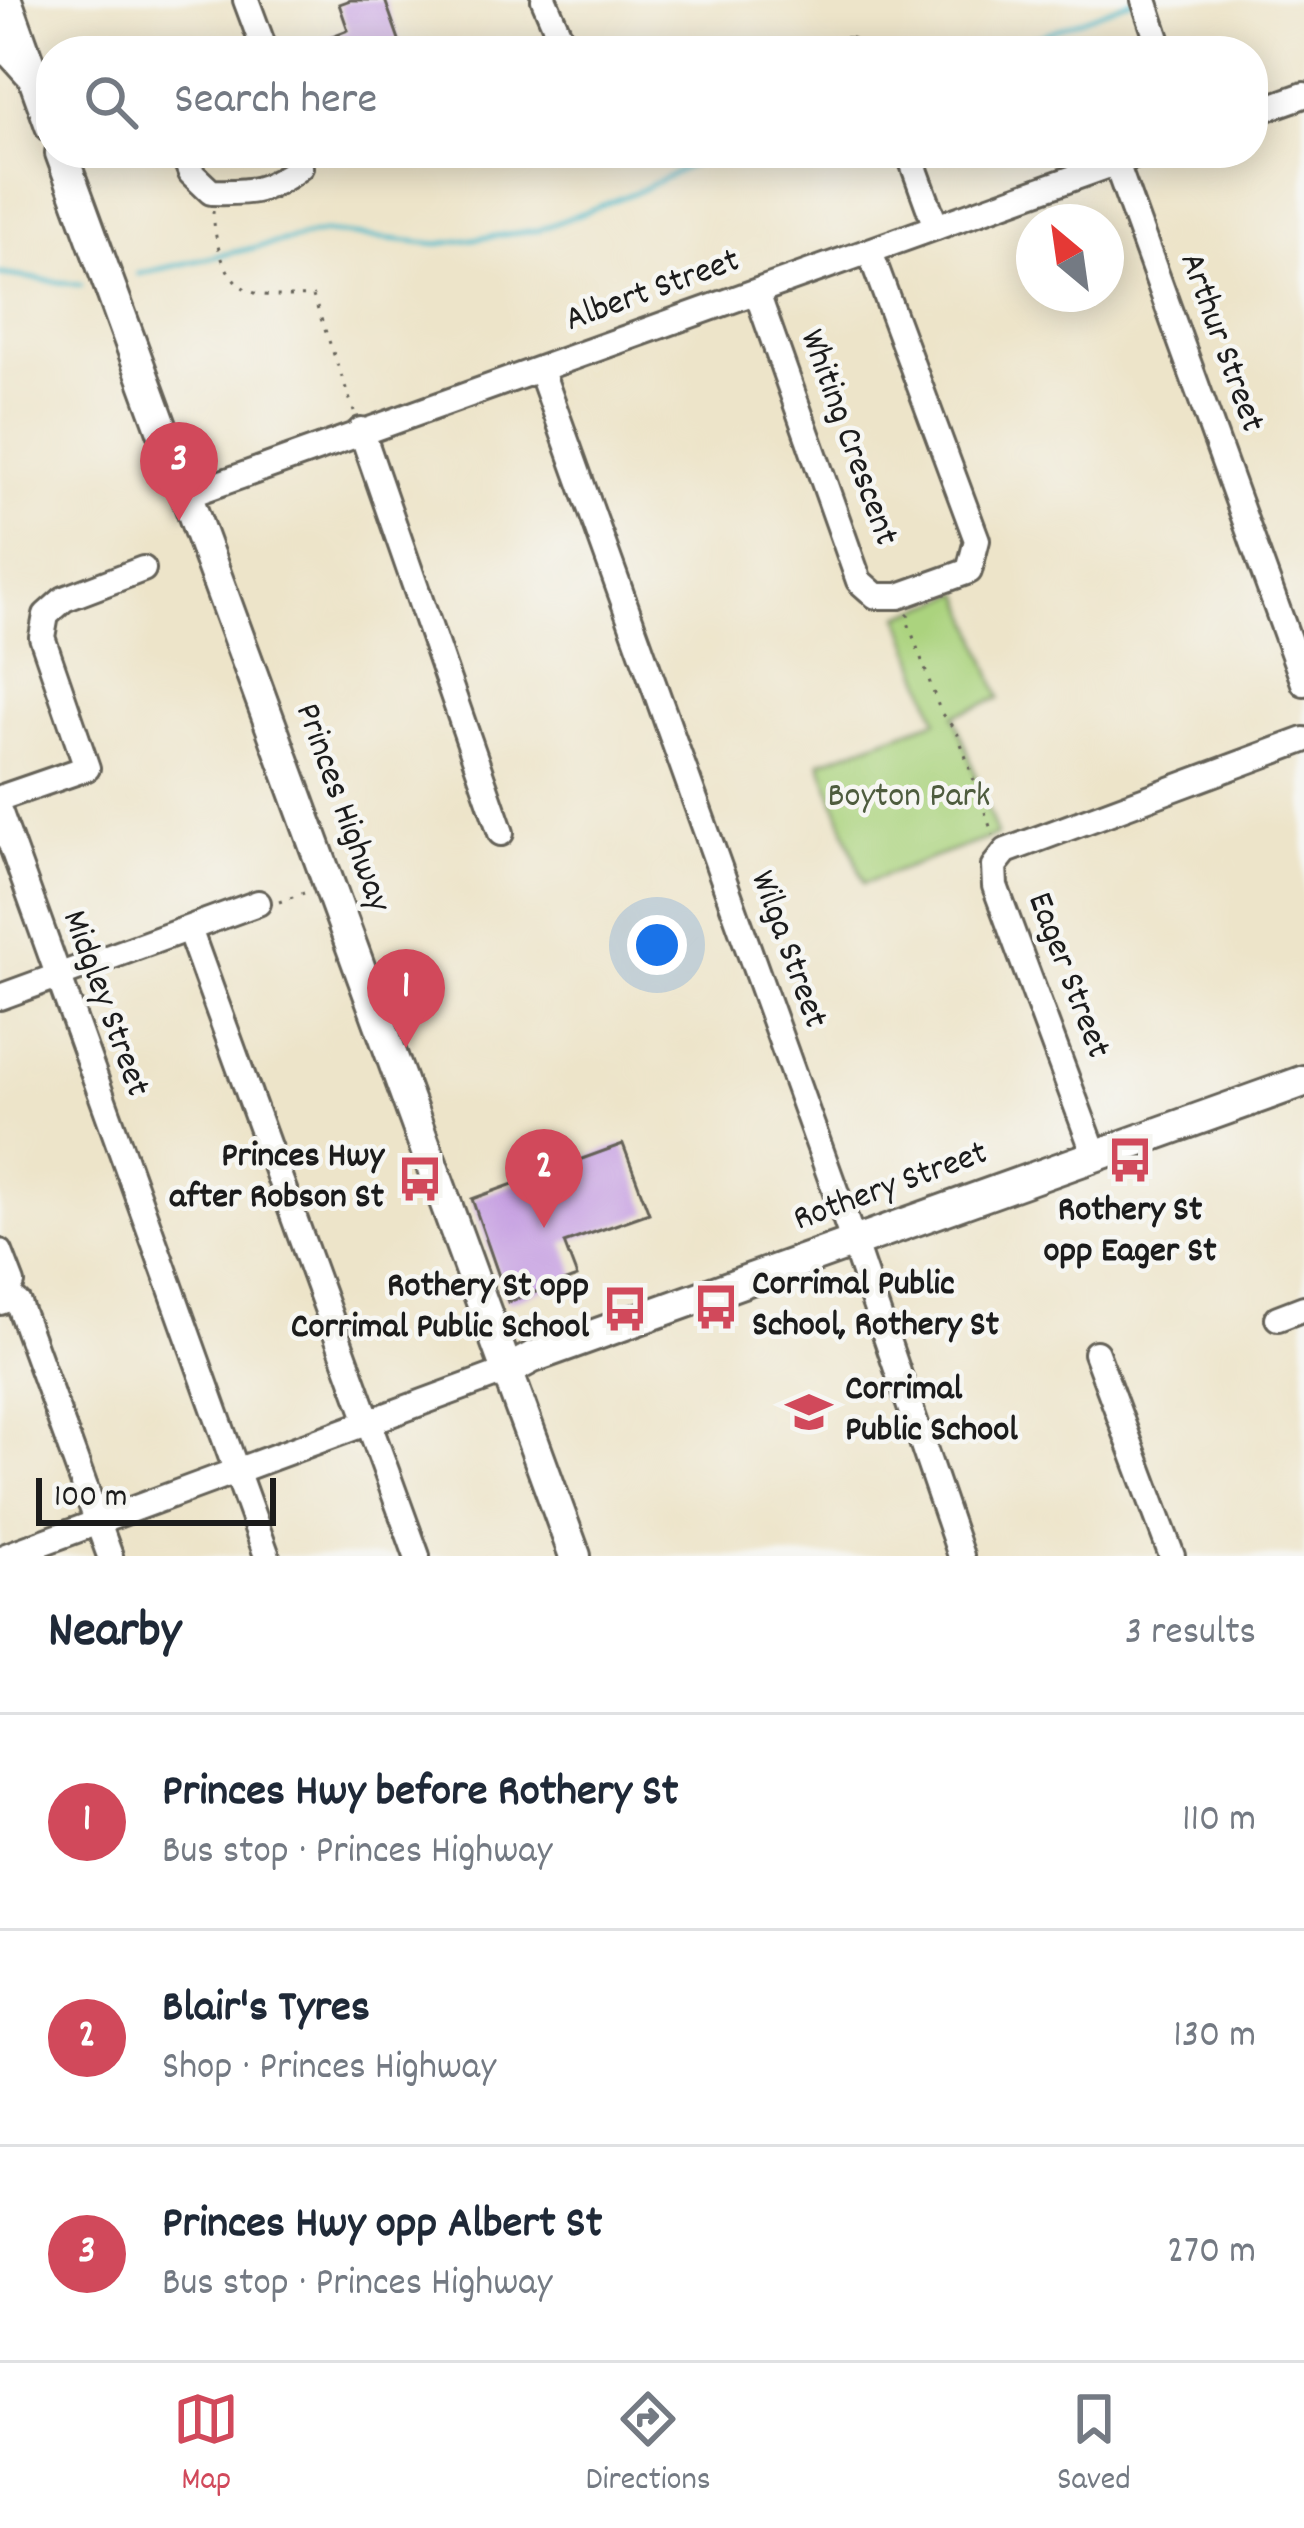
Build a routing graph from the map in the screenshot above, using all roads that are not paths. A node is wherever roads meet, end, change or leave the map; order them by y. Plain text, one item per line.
1 (6, 0) edge
2 (246, 0) edge
3 (544, 0) edge
4 (1144, 0) edge
5 (255, 36) edge
6 (560, 36) edge
7 (1156, 36) edge
8 (0, 44) edge
9 (36, 85) joint
10 (1304, 95) edge
11 (1268, 108) edge
12 (66, 168) edge
13 (189, 168) edge
14 (299, 168) edge
15 (915, 168) edge
16 (1102, 168) edge
17 (1118, 168) edge
18 (937, 226) junction
19 (870, 252) junction
20 (757, 293) junction
21 (541, 370) junction
22 (362, 430) junction
23 (185, 496) junction
24 (143, 569) dead end
25 (1304, 683) edge
26 (1304, 740) edge
27 (0, 798) edge
28 (0, 814) edge
29 (501, 833) dead end
30 (10, 878) edge
31 (261, 906) road end
32 (189, 928) junction
33 (56, 976) junction
34 (0, 997) edge
35 (1304, 1081) edge
36 (1095, 1155) junction
37 (854, 1243) junction
38 (0, 1252) edge
39 (10, 1296) edge
40 (1304, 1308) edge
41 (1278, 1318) dead end
42 (1096, 1353) dead end
43 (507, 1371) junction
44 (370, 1425) junction
45 (237, 1472) junction
46 (99, 1522) junction
47 (6, 1556) edge
48 (110, 1556) edge
49 (267, 1556) edge
50 (417, 1556) edge
51 (575, 1556) edge
52 (961, 1556) edge
53 (1172, 1556) edge

1 - 9 main road
2 - 5 street
3 - 6 street
4 - 7 street
8 - 9 street
10 - 11 street
12 - 23 main road, Princes Highway
13 - 14 street
15 - 18 street
16 - 18 street, Albert Street
17 - 25 street, Arthur Street
18 - 19 street, Albert Street
19 - 20 street, Albert Street
19 - 20 street, Whiting Crescent
20 - 21 street, Albert Street
21 - 22 street, Albert Street
21 - 37 street, Wilga Street
22 - 23 street, Albert Street
22 - 29 street
23 - 43 main road, Princes Highway
24 - 27 street
26 - 36 street, Eager Street
28 - 30 street, Midgley Street
30 - 33 street, Midgley Street
31 - 32 street
32 - 33 street
32 - 44 street
33 - 34 street
33 - 45 street, Midgley Street
35 - 36 main road, Rothery Street
36 - 37 main road, Rothery Street
37 - 43 main road, Rothery Street
37 - 52 street, Wilga Street
38 - 39 street
39 - 46 street
40 - 41 street
42 - 53 street
43 - 44 street
43 - 51 main road, Princes Highway
44 - 45 street
44 - 50 street
45 - 46 street
45 - 49 street, Midgley Street
46 - 47 street
46 - 48 street

